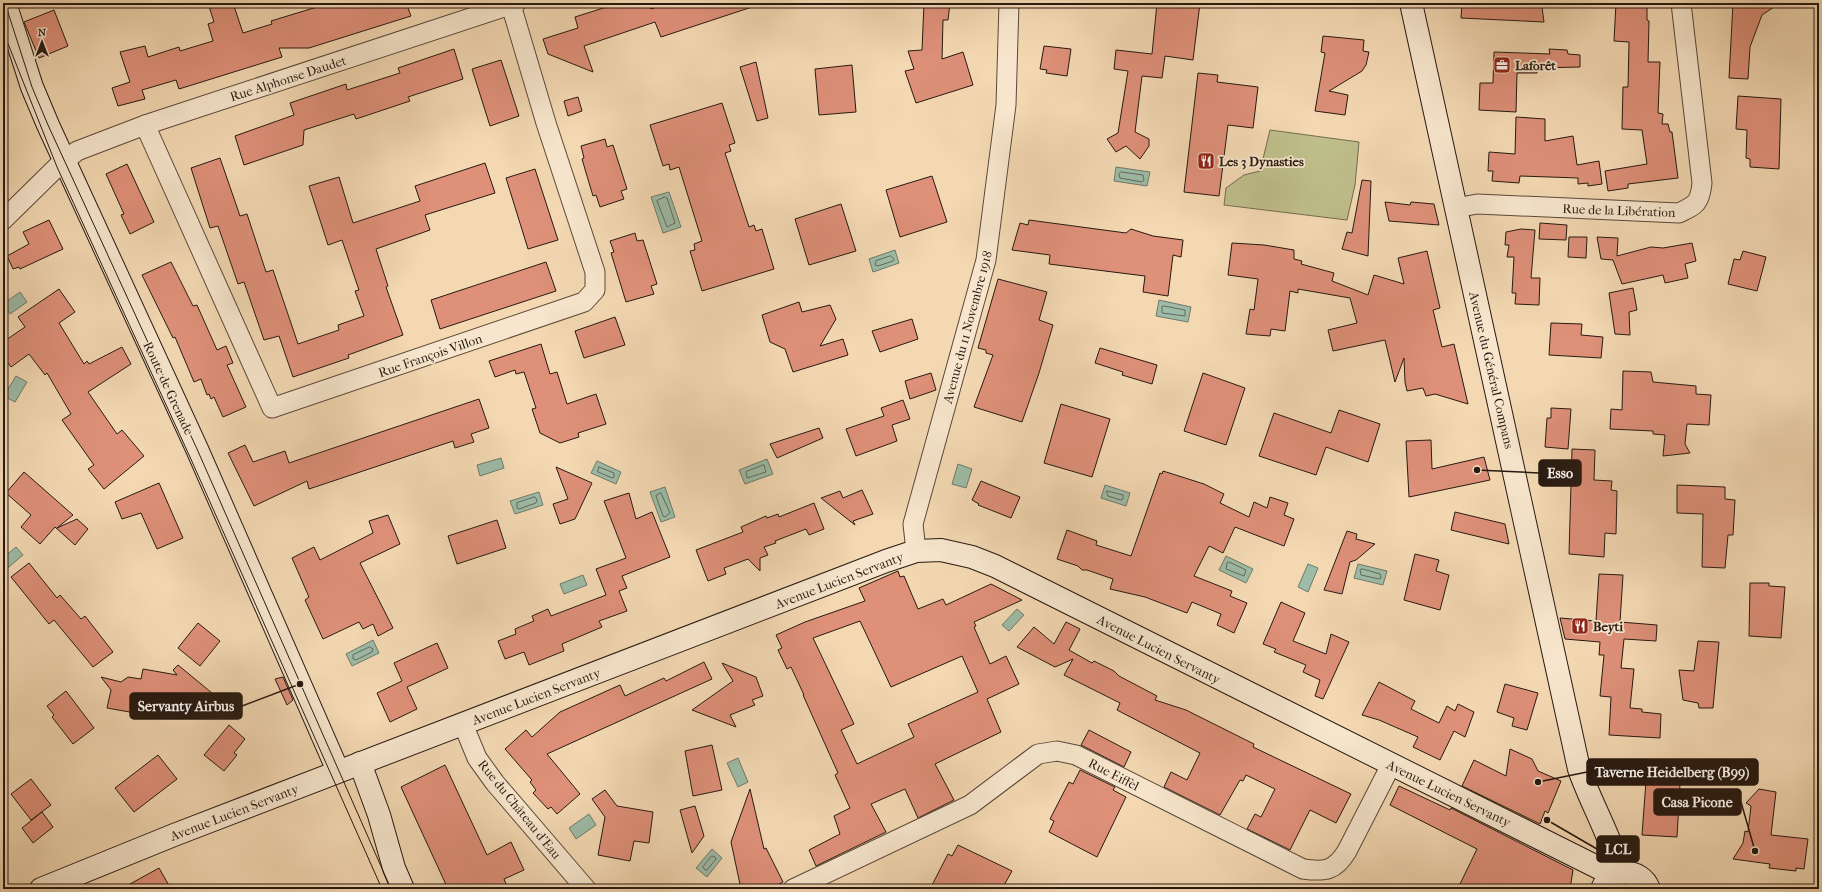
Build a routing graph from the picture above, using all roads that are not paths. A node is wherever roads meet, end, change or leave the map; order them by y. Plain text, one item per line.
1 (4, 3) edge
2 (1010, 3) edge
3 (1411, 3) edge
4 (1681, 3) edge
5 (514, 4) edge
6 (3, 31) edge
7 (145, 125) junction
8 (60, 164) junction
9 (1456, 208) junction
10 (3, 220) edge
11 (916, 551) junction
12 (463, 724) junction
13 (360, 763) junction
14 (1391, 765) junction
15 (335, 773) junction
16 (1612, 879) edge
17 (50, 887) edge
18 (1653, 887) edge
19 (403, 889) edge
20 (586, 889) edge
21 (794, 889) edge

1 - 8 street, Route de Grenade
2 - 11 street, Avenue du 11 Novembre 1918
3 - 9 street, Avenue du Général Compans
4 - 9 street, Rue de la Libération
5 - 7 street, Rue Alphonse Daudet
5 - 7 street, Rue François Villon
6 - 8 street, Route de Grenade
7 - 8 street, Rue Alphonse Daudet
8 - 10 street, Rue Alphonse Daudet
8 - 15 street, Route de Grenade
9 - 16 street, Avenue du Général Compans
11 - 12 street, Avenue Lucien Servanty
11 - 14 street, Avenue Lucien Servanty
12 - 13 street, Avenue Lucien Servanty
12 - 20 street, Rue du Château d'Eau
13 - 15 street, Avenue Lucien Servanty
13 - 19 street
14 - 16 street, Avenue Lucien Servanty
14 - 21 street, Rue Eiffel
15 - 17 street, Avenue Lucien Servanty
16 - 18 street, Avenue Lucien Servanty

